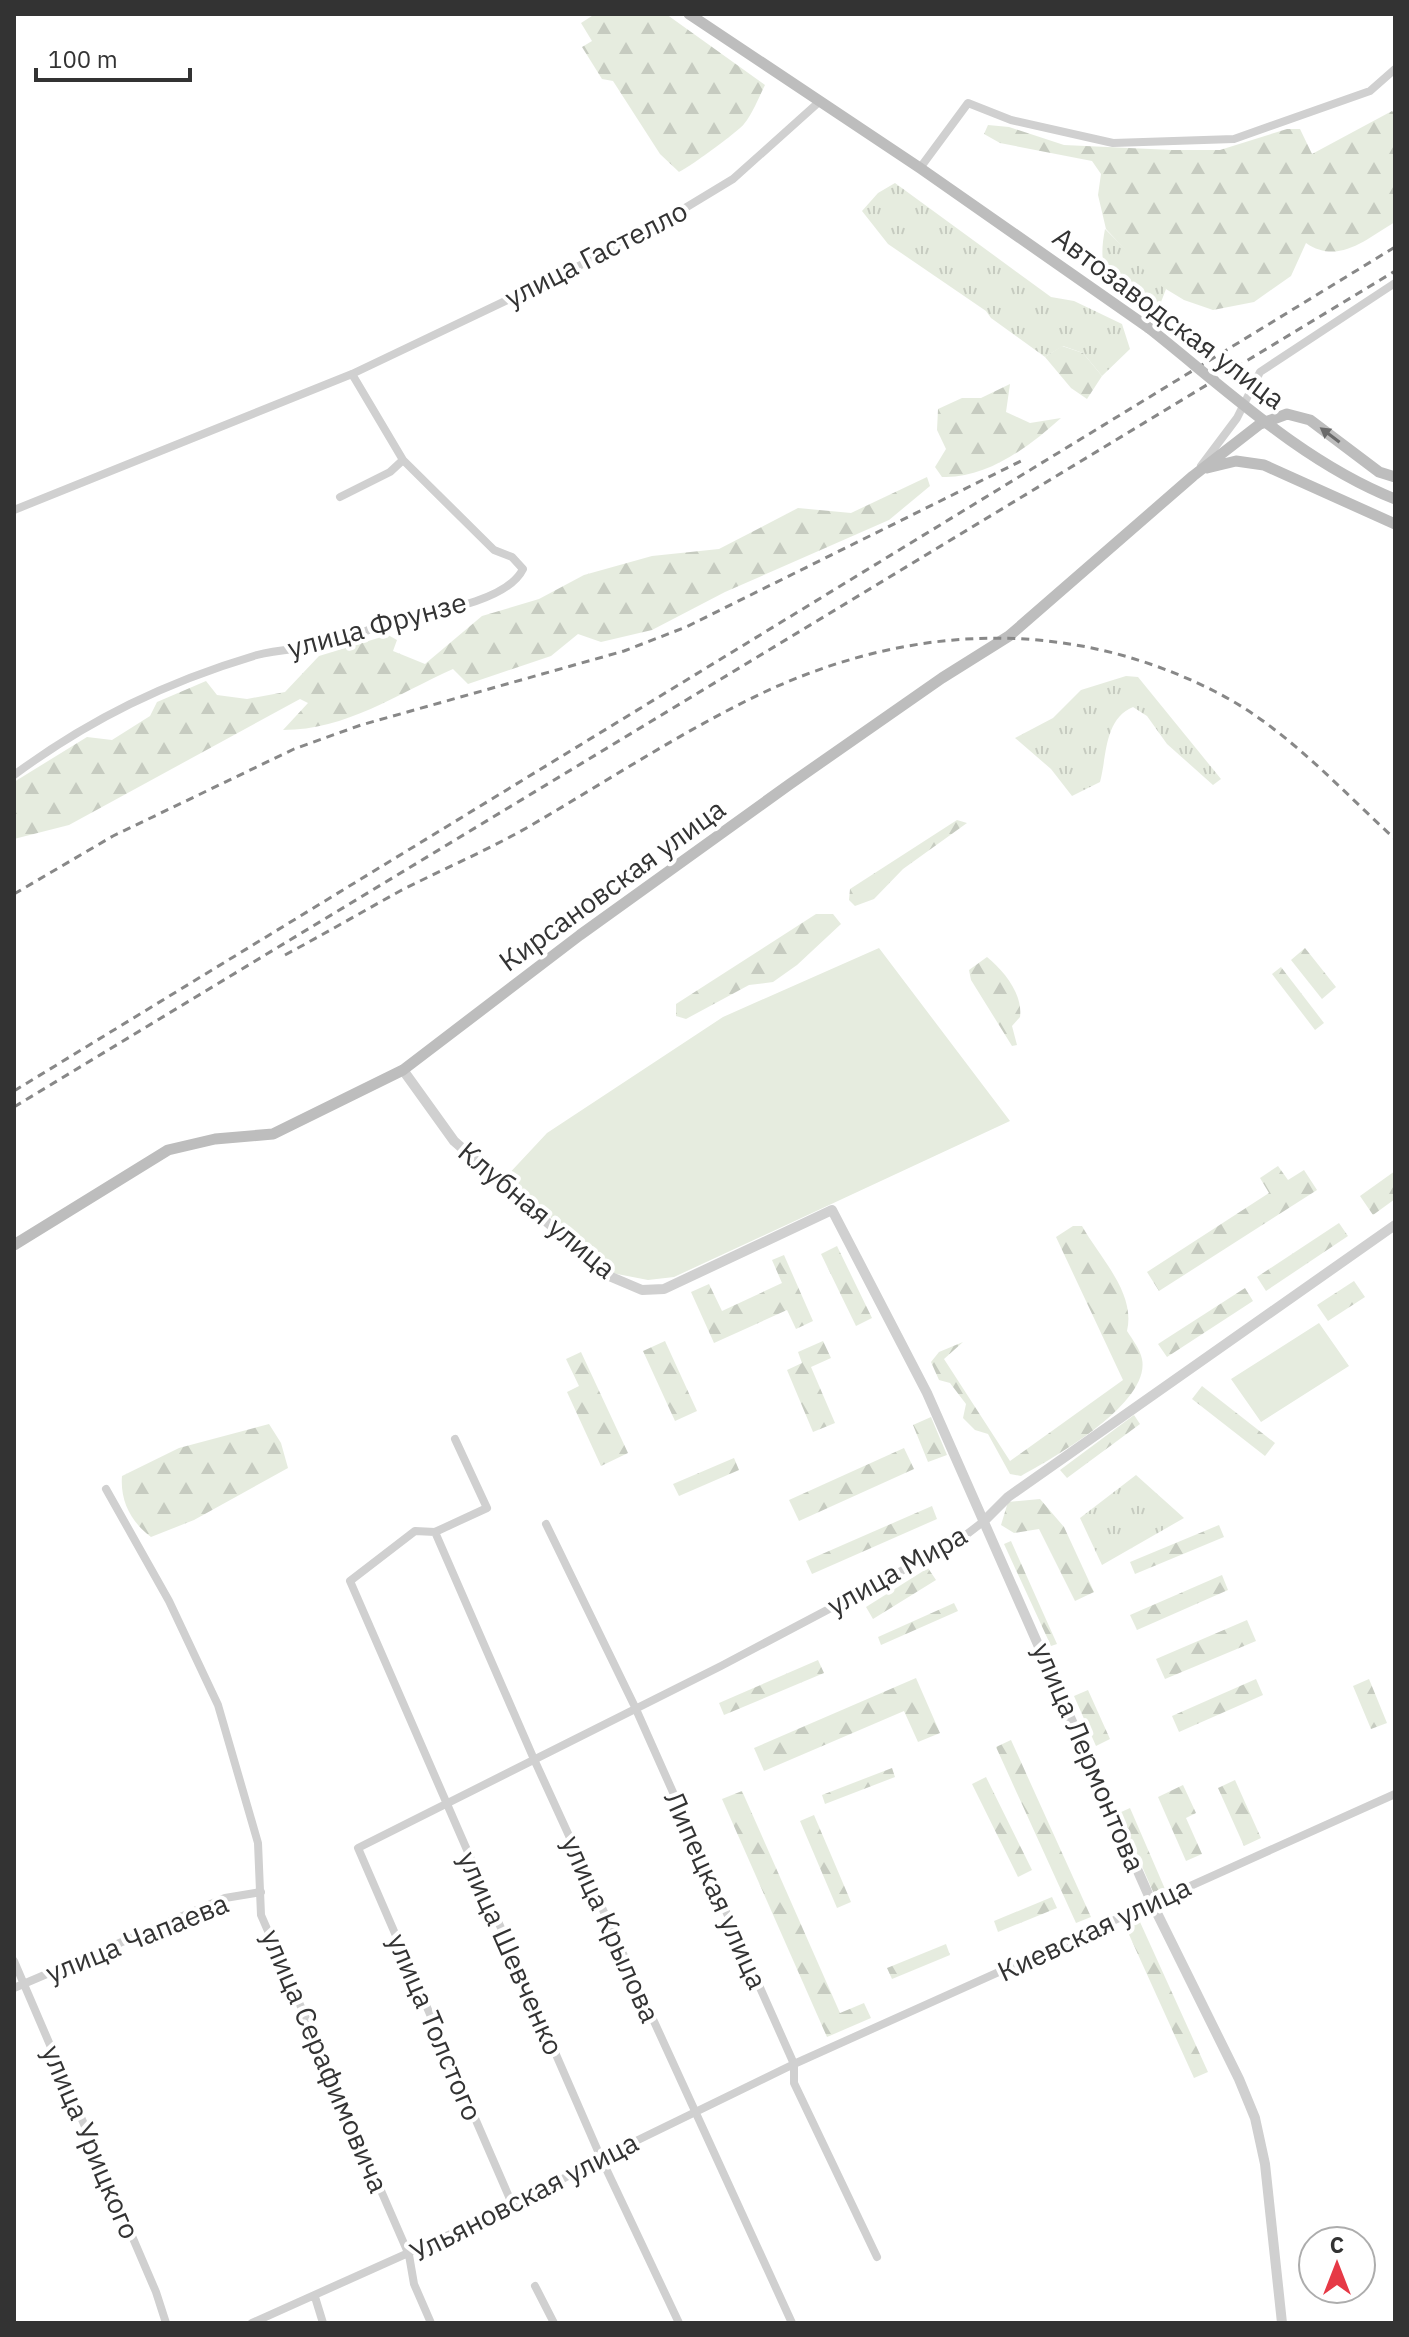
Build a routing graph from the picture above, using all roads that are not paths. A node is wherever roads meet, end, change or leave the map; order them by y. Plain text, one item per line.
1 (689, 14) edge
2 (1395, 69) edge
3 (819, 102) junction
4 (920, 168) junction
5 (1395, 283) edge
6 (352, 374) junction
7 (403, 460) junction
8 (1193, 476) junction
9 (1395, 477) edge
10 (340, 497) dead end
11 (1395, 499) edge
12 (14, 510) edge
13 (1395, 524) edge
14 (14, 775) edge
15 (403, 1070) junction
16 (832, 1210) joint
17 (1395, 1225) edge
18 (14, 1245) edge
19 (455, 1439) dead end
20 (106, 1489) dead end
21 (984, 1521) junction
22 (546, 1524) dead end
23 (435, 1532) junction
24 (635, 1707) junction
25 (533, 1757) junction
26 (1395, 1794) edge
27 (446, 1803) junction
28 (358, 1848) joint
29 (261, 1892) junction
30 (1152, 1903) junction
31 (14, 1961) edge
32 (24, 1984) junction
33 (14, 1988) edge
34 (794, 2064) junction
35 (694, 2112) junction
36 (601, 2158) junction
37 (513, 2206) junction
38 (409, 2255) junction
39 (877, 2257) dead end
40 (535, 2286) dead end
41 (315, 2297) junction
42 (166, 2323) edge
43 (252, 2323) edge
44 (323, 2323) edge
45 (431, 2323) edge
46 (554, 2323) edge
47 (679, 2323) edge
48 (792, 2323) edge
49 (1282, 2323) edge

1 - 3 main road, Автозаводская улица
2 - 4 street
3 - 4 main road, Автозаводская улица
3 - 6 street, улица Гастелло
4 - 11 main road, Автозаводская улица, bridge
5 - 8 street
6 - 7 street
6 - 12 street, улица Гастелло
7 - 10 street
7 - 14 street, улица Фрунзе
9 -> 8 main road, Кирсановская улица
8 - 13 main road
8 - 15 main road, Кирсановская улица
15 - 16 street, Клубная улица
15 - 18 main road, Кирсановская улица
16 - 21 street, улица Лермонтова
17 - 21 street, улица Мира
19 - 23 street
20 - 29 street, улица Серафимовича
21 - 24 street, улица Мира
21 - 30 street, улица Лермонтова
22 - 24 street, Липецкая улица
23 - 25 street, улица Крылова
23 - 27 street, улица Шевченко
24 - 25 street, улица Мира
24 - 34 street, Липецкая улица
25 - 27 street, улица Мира
25 - 35 street, улица Крылова
26 - 30 street, Киевская улица
27 - 28 street, улица Мира
27 - 36 street, улица Шевченко
28 - 37 street, улица Толстого
29 - 32 street, улица Чапаева
29 - 38 street, улица Серафимовича
30 - 34 street, Киевская улица
30 - 49 street, улица Лермонтова
31 - 32 street, улица Урицкого
32 - 33 street, улица Чапаева
32 - 42 street, улица Урицкого
34 - 35 street, Ульяновская улица
34 - 39 street, Липецкая улица
35 - 36 street, Ульяновская улица
35 - 48 street, улица Крылова
36 - 37 street, Ульяновская улица
36 - 47 street, улица Шевченко
37 - 38 street, Ульяновская улица
38 - 41 street, Ульяновская улица
38 - 45 street, улица Серафимовича
40 - 46 street
41 - 43 street, Ульяновская улица
41 - 44 street

